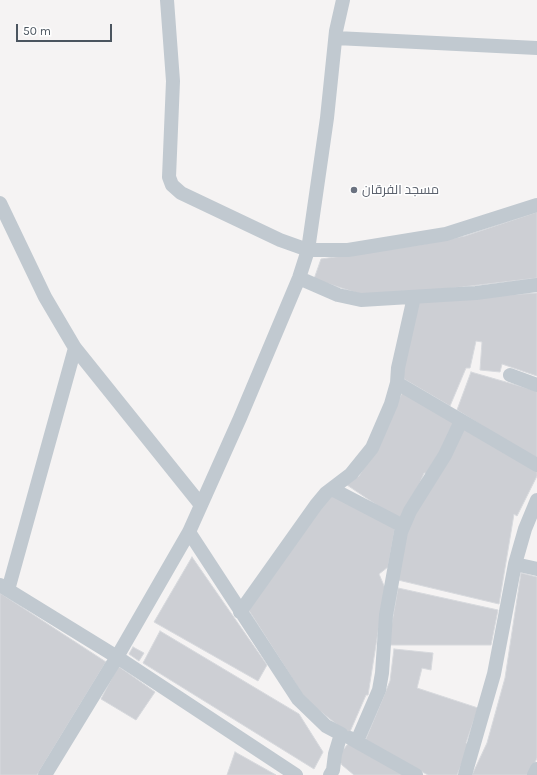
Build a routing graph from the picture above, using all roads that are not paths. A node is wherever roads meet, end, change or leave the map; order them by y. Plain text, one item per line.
1 (167, 0) edge
2 (343, 0) edge
3 (336, 38) junction
4 (537, 48) edge
5 (0, 203) edge
6 (537, 205) edge
7 (308, 250) junction
8 (299, 278) junction
9 (537, 285) edge
10 (414, 297) junction
11 (75, 348) junction
12 (510, 375) dead end
13 (397, 383) junction
14 (537, 385) edge
15 (461, 420) junction
16 (537, 465) edge
17 (332, 489) junction
18 (537, 500) edge
19 (201, 505) junction
20 (403, 526) junction
21 (188, 532) junction
22 (515, 564) junction
23 (537, 569) edge
24 (4, 587) edge
25 (240, 612) junction
26 (117, 657) junction
27 (341, 734) junction
28 (357, 741) junction
29 (537, 769) edge
30 (334, 773) edge
31 (45, 775) edge
32 (296, 775) edge
33 (416, 775) edge
34 (465, 775) edge
35 (534, 775) edge

1 - 7 street
2 - 3 street
3 - 4 street
3 - 7 street
5 - 11 street
6 - 7 street
7 - 8 street
8 - 10 street
8 - 19 street
9 - 10 street
10 - 13 street
11 - 19 street
11 - 24 street
12 - 14 street
13 - 15 street
13 - 17 street
15 - 16 street
15 - 20 street
17 - 20 street
17 - 25 street
18 - 22 street
19 - 21 street
20 - 28 street
21 - 25 street
21 - 26 street
22 - 23 street
22 - 34 street
24 - 26 street
25 - 27 street
26 - 31 street
26 - 32 street
27 - 28 street
27 - 30 street
28 - 33 street
29 - 35 street

